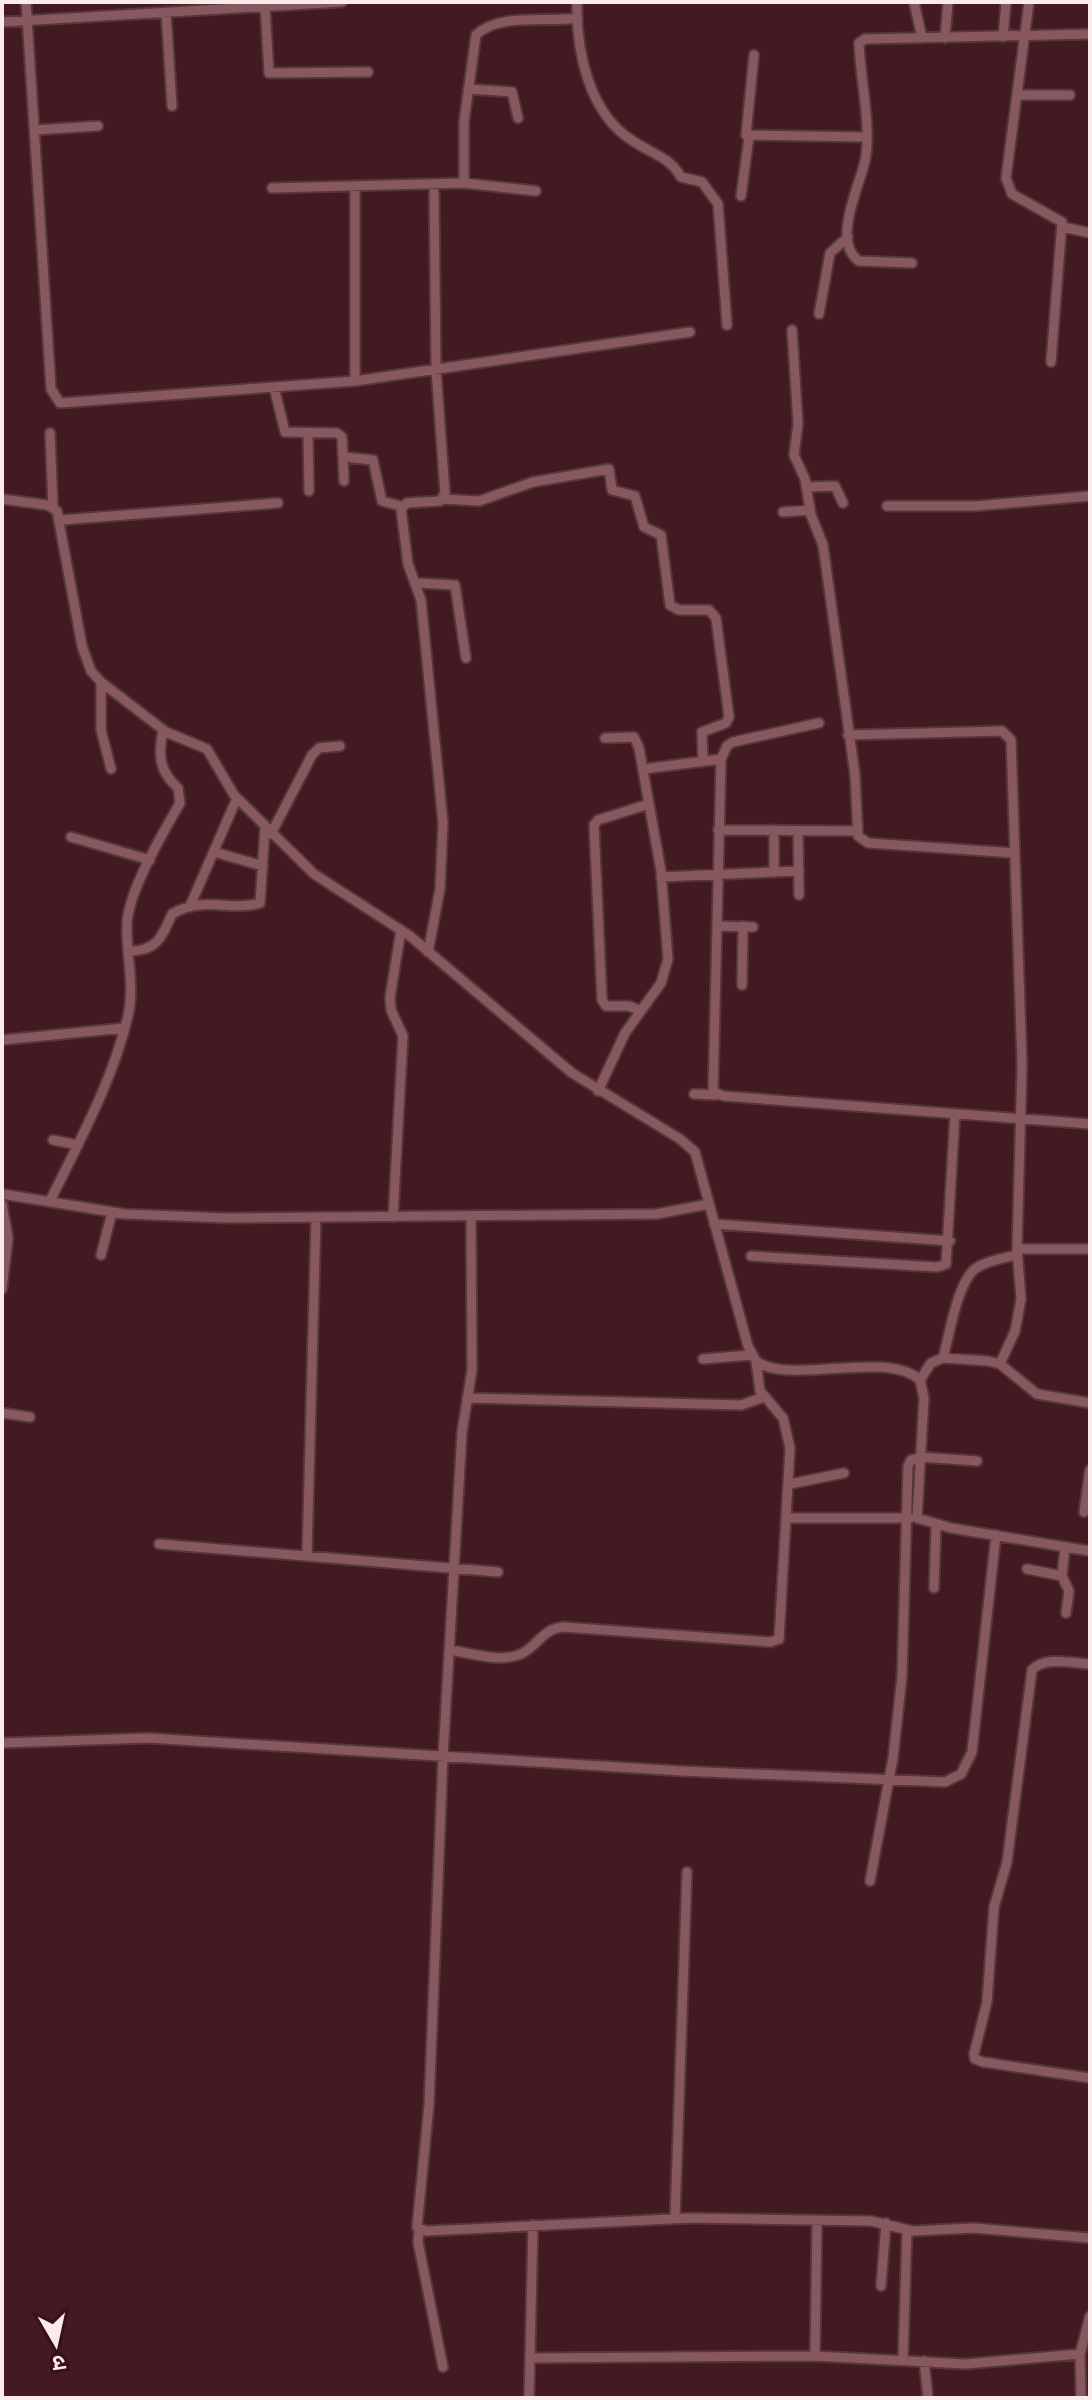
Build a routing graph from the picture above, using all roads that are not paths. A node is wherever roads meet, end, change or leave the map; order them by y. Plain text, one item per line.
1 (26, 2) edge
2 (342, 2) edge
3 (577, 2) edge
4 (914, 2) edge
5 (948, 2) edge
6 (1006, 2) edge
7 (1029, 2) edge
8 (268, 5) edge
9 (166, 12) junction
10 (577, 18) junction
11 (27, 20) junction
12 (2, 22) edge
13 (1090, 34) edge
14 (1003, 37) junction
15 (1026, 37) junction
16 (922, 38) junction
17 (945, 38) junction
18 (754, 55) dead end
19 (368, 72) dead end
20 (468, 89) junction
21 (1017, 95) junction
22 (1070, 95) dead end
23 (172, 106) dead end
24 (518, 118) dead end
25 (98, 126) dead end
26 (35, 130) junction
27 (749, 137) junction
28 (865, 137) junction
29 (464, 183) junction
30 (434, 186) junction
31 (272, 188) dead end
32 (355, 188) junction
33 (536, 191) dead end
34 (741, 196) dead end
35 (1063, 227) junction
36 (1090, 233) edge
37 (848, 237) junction
38 (912, 263) dead end
39 (819, 314) dead end
40 (727, 325) dead end
41 (792, 330) dead end
42 (690, 332) dead end
43 (1051, 362) dead end
44 (436, 369) junction
45 (355, 381) junction
46 (274, 387) junction
47 (50, 433) dead end
48 (308, 433) junction
49 (344, 457) junction
50 (344, 481) dead end
51 (807, 487) junction
52 (309, 491) dead end
53 (1090, 496) edge
54 (2, 499) edge
55 (443, 499) junction
56 (278, 503) dead end
57 (843, 503) dead end
58 (401, 506) junction
59 (887, 506) dead end
60 (53, 507) junction
61 (810, 510) junction
62 (783, 512) dead end
63 (61, 520) junction
64 (417, 583) junction
65 (466, 658) dead end
66 (101, 682) junction
67 (819, 723) dead end
68 (163, 730) junction
69 (848, 735) junction
70 (605, 738) dead end
71 (340, 746) dead end
72 (721, 759) junction
73 (703, 762) junction
74 (111, 769) dead end
75 (643, 769) junction
76 (237, 798) junction
77 (649, 804) junction
78 (718, 830) junction
79 (774, 830) junction
80 (268, 831) junction
81 (798, 831) junction
82 (857, 831) junction
83 (71, 837) dead end
84 (214, 852) junction
85 (1015, 853) junction
86 (150, 860) junction
87 (263, 866) junction
88 (799, 871) junction
89 (774, 872) junction
90 (718, 874) junction
91 (661, 877) junction
92 (799, 895) dead end
93 (190, 906) junction
94 (717, 926) junction
95 (401, 930) junction
96 (129, 951) junction
97 (428, 952) junction
98 (742, 985) dead end
99 (639, 1010) junction
100 (124, 1028) junction
101 (2, 1040) edge
102 (598, 1091) junction
103 (694, 1094) dead end
104 (716, 1095) junction
105 (955, 1114) junction
106 (1023, 1119) junction
107 (1090, 1124) edge
108 (53, 1140) dead end
109 (78, 1145) junction
110 (2, 1194) edge
111 (50, 1201) junction
112 (2, 1204) edge
113 (709, 1204) junction
114 (112, 1212) junction
115 (316, 1217) junction
116 (393, 1217) junction
117 (471, 1217) junction
118 (714, 1224) junction
119 (950, 1241) junction
120 (1090, 1249) edge
121 (1017, 1252) junction
122 (101, 1255) dead end
123 (751, 1256) dead end
124 (2, 1289) edge
125 (754, 1358) junction
126 (943, 1358) junction
127 (703, 1359) dead end
128 (1000, 1364) junction
129 (920, 1380) junction
130 (764, 1397) junction
131 (467, 1398) junction
132 (1090, 1403) edge
133 (2, 1413) edge
134 (30, 1417) dead end
135 (921, 1457) junction
136 (977, 1461) dead end
137 (1090, 1470) edge
138 (844, 1473) dead end
139 (790, 1484) junction
140 (1084, 1512) dead end
141 (788, 1518) junction
142 (917, 1518) junction
143 (905, 1519) junction
144 (936, 1525) junction
145 (996, 1535) junction
146 (159, 1544) dead end
147 (1065, 1547) junction
148 (1090, 1551) edge
149 (307, 1555) junction
150 (454, 1567) junction
151 (1027, 1569) dead end
152 (498, 1572) dead end
153 (1062, 1576) junction
154 (934, 1588) dead end
155 (1066, 1613) dead end
156 (450, 1650) junction
157 (1090, 1664) edge
158 (2, 1743) edge
159 (443, 1756) junction
160 (889, 1780) junction
161 (687, 1872) dead end
162 (870, 1881) dead end
163 (1090, 2078) edge
164 (675, 2218) junction
165 (817, 2221) junction
166 (886, 2223) junction
167 (533, 2225) junction
168 (419, 2230) junction
169 (907, 2230) junction
170 (1090, 2238) edge
171 (881, 2286) dead end
172 (1090, 2316) edge
173 (1080, 2354) junction
174 (815, 2356) junction
175 (530, 2358) junction
176 (903, 2359) junction
177 (924, 2361) junction
178 (443, 2367) dead end
179 (529, 2398) edge
180 (928, 2398) edge
181 (1081, 2398) edge

1 - 11 street
2 - 8 street
3 - 10 street
4 - 16 street
5 - 17 street
6 - 14 street
7 - 15 street
8 - 9 street
8 - 19 street
9 - 11 street
9 - 23 street
10 - 20 street
10 - 40 street
11 - 12 street
11 - 26 street
13 - 15 street
14 - 15 street
14 - 17 street
15 - 21 street
16 - 17 street
16 - 28 street
18 - 27 street
20 - 24 street
20 - 29 street
21 - 22 street
21 - 35 street
25 - 26 street
26 - 46 street
27 - 28 street
27 - 34 street
28 - 37 street
29 - 30 street
29 - 33 street
30 - 32 street
30 - 44 street
31 - 32 street
32 - 45 street
35 - 36 street
35 - 43 street
37 - 38 street
37 - 39 street
41 - 51 street
42 - 44 street
44 - 45 street
44 - 55 street
45 - 46 street
46 - 48 street
47 - 60 street
48 - 49 street
48 - 52 street
49 - 50 street
49 - 58 street
51 - 57 street
51 - 61 street
53 - 59 street
54 - 60 street
55 - 58 street
55 - 73 street
56 - 63 street
58 - 64 street
60 - 63 street
61 - 62 street
61 - 69 street
63 - 66 street
64 - 65 street
64 - 97 street
66 - 68 street
66 - 74 street
67 - 72 street
68 - 76 street
68 - 86 street
69 - 82 street
69 - 85 street
70 - 75 street
71 - 80 street
72 - 73 street
72 - 78 street
73 - 75 street
75 - 77 street
76 - 80 street
76 - 84 street
77 - 91 street
77 - 99 street
78 - 79 street
78 - 90 street
79 - 81 street
79 - 89 street
80 - 87 street
80 - 95 street
81 - 82 street
81 - 88 street
82 - 85 street
83 - 86 street
84 - 87 street
84 - 93 street
85 - 106 street
86 - 96 street
87 - 93 street
88 - 89 street
88 - 92 street
89 - 90 street
90 - 91 street
90 - 94 street
91 - 99 street
93 - 96 street
94 - 98 street
94 - 104 street
95 - 97 street
95 - 116 street
96 - 100 street
97 - 102 street
99 - 102 street
100 - 101 street
100 - 109 street
102 - 113 street
103 - 104 street
104 - 105 street
105 - 106 street
105 - 119 street
106 - 107 street
106 - 121 street
108 - 109 street
109 - 111 street
110 - 111 street
111 - 114 street
112 - 124 street
113 - 117 street
113 - 118 street
114 - 115 street
114 - 122 street
115 - 116 street
115 - 149 street
116 - 117 street
117 - 131 street
118 - 119 street
118 - 125 street
119 - 123 street
120 - 121 street
121 - 126 street
121 - 128 street
125 - 127 street
125 - 129 street
125 - 130 street
126 - 128 street
126 - 129 street
128 - 132 street
129 - 135 street
130 - 131 street
130 - 139 street
131 - 150 street
133 - 134 street
135 - 136 street
135 - 142 street
135 - 143 street
137 - 140 street
138 - 139 street
139 - 141 street
141 - 143 street
141 - 156 street
142 - 143 street
142 - 144 street
143 - 160 street
144 - 145 street
144 - 154 street
145 - 147 street
145 - 160 street
146 - 149 street
147 - 148 street
147 - 153 street
149 - 150 street
150 - 152 street
150 - 156 street
151 - 153 street
153 - 155 street
156 - 159 street
157 - 163 street
158 - 159 street
159 - 160 street
159 - 168 street
160 - 162 street
161 - 164 street
164 - 165 street
164 - 167 street
165 - 166 street
165 - 174 street
166 - 169 street
166 - 171 street
167 - 168 street
167 - 175 street
168 - 178 street
169 - 170 street
169 - 176 street
172 - 173 street
173 - 177 street
173 - 181 street
174 - 175 street
174 - 176 street
175 - 179 street
176 - 177 street
177 - 180 street

